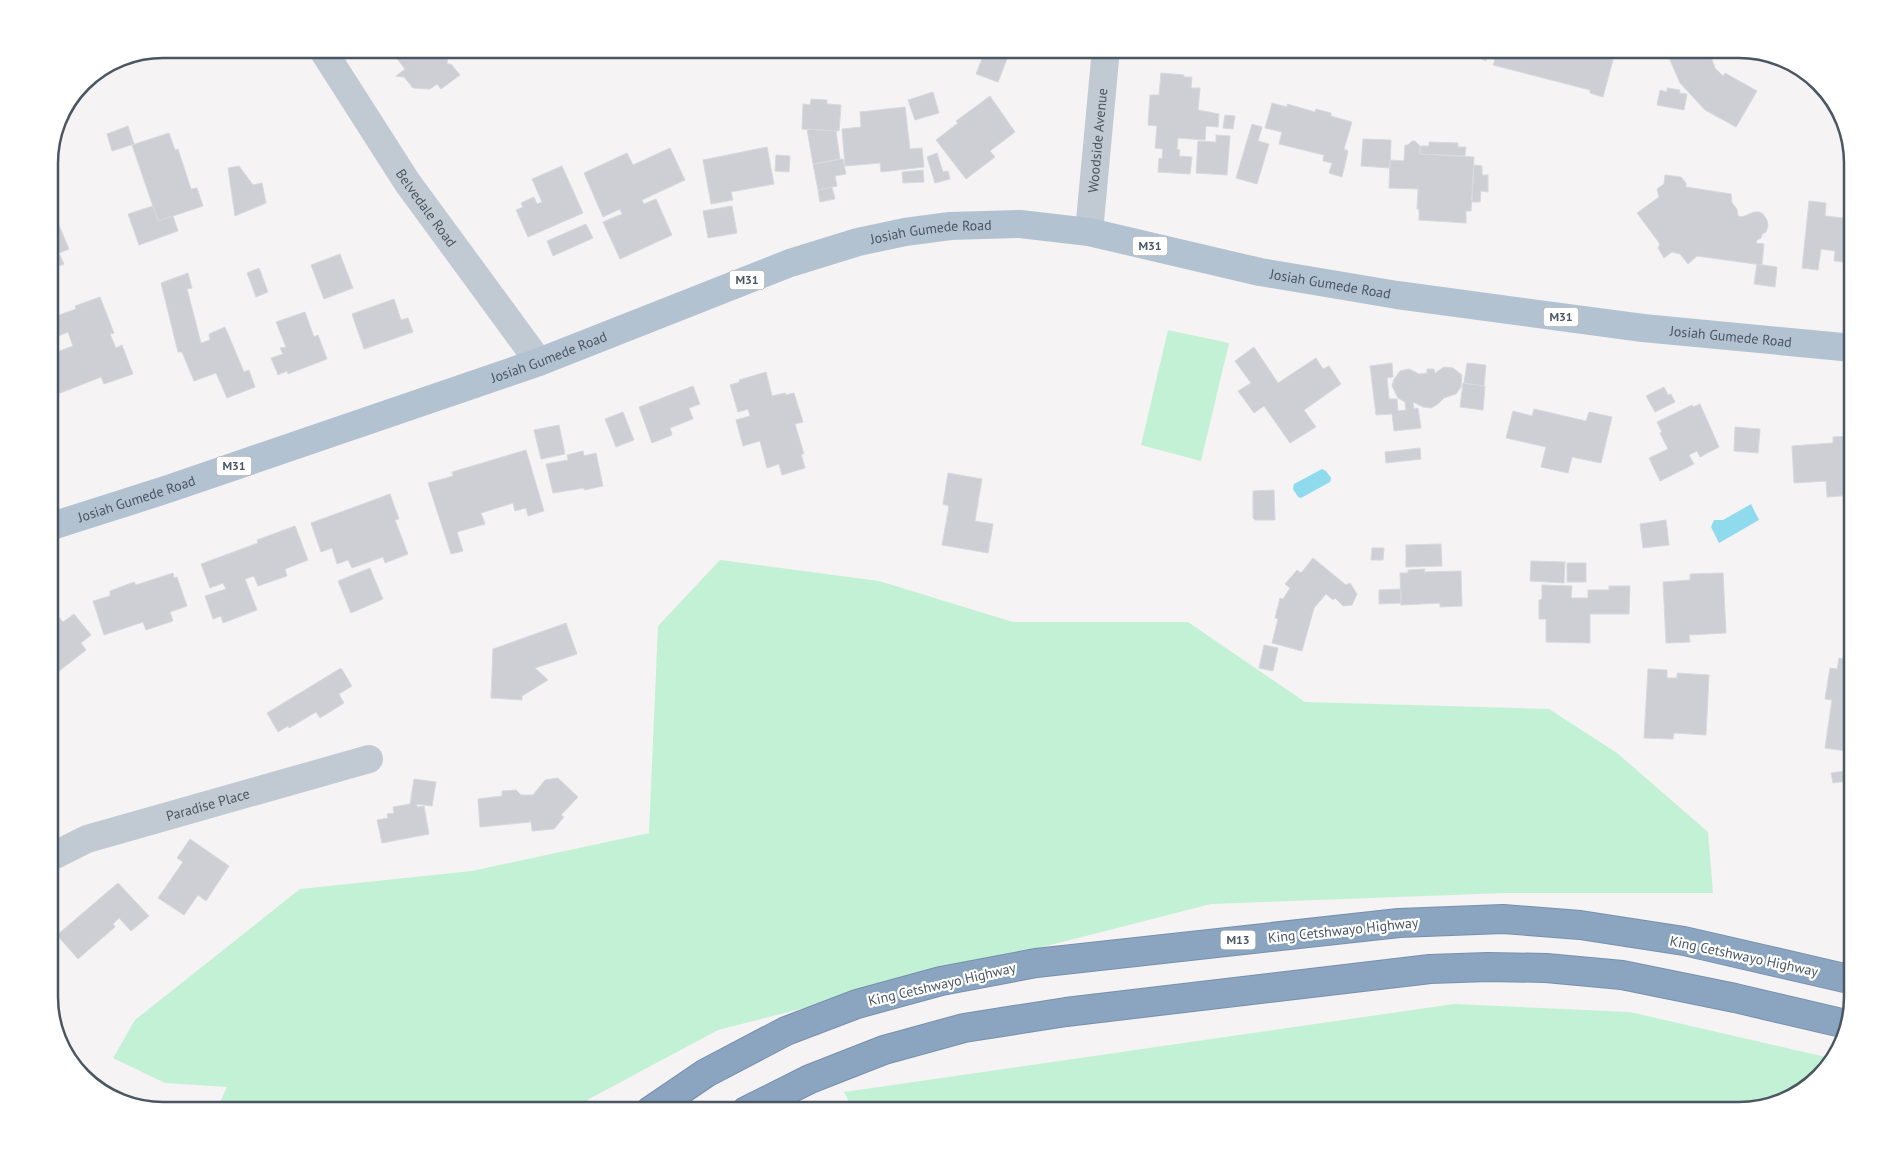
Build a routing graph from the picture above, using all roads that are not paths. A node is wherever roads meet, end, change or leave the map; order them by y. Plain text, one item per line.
1 (328, 58) edge
2 (1105, 58) edge
3 (1089, 232) junction
4 (1844, 347) edge
5 (540, 362) junction
6 (58, 524) edge
7 (369, 759) dead end
8 (58, 854) edge
9 (1844, 978) edge
10 (1841, 1023) edge
11 (663, 1102) edge
12 (764, 1102) edge

1 - 5 street, Belvedale Road
2 - 3 street, Woodside Avenue
3 - 4 main road, Josiah Gumede Road / M31
3 - 5 main road, Josiah Gumede Road / M31
5 - 6 main road, Josiah Gumede Road / M31
7 - 8 street, Paradise Place
9 - 11 highway, King Cetshwayo Highway / M13
10 - 12 highway

